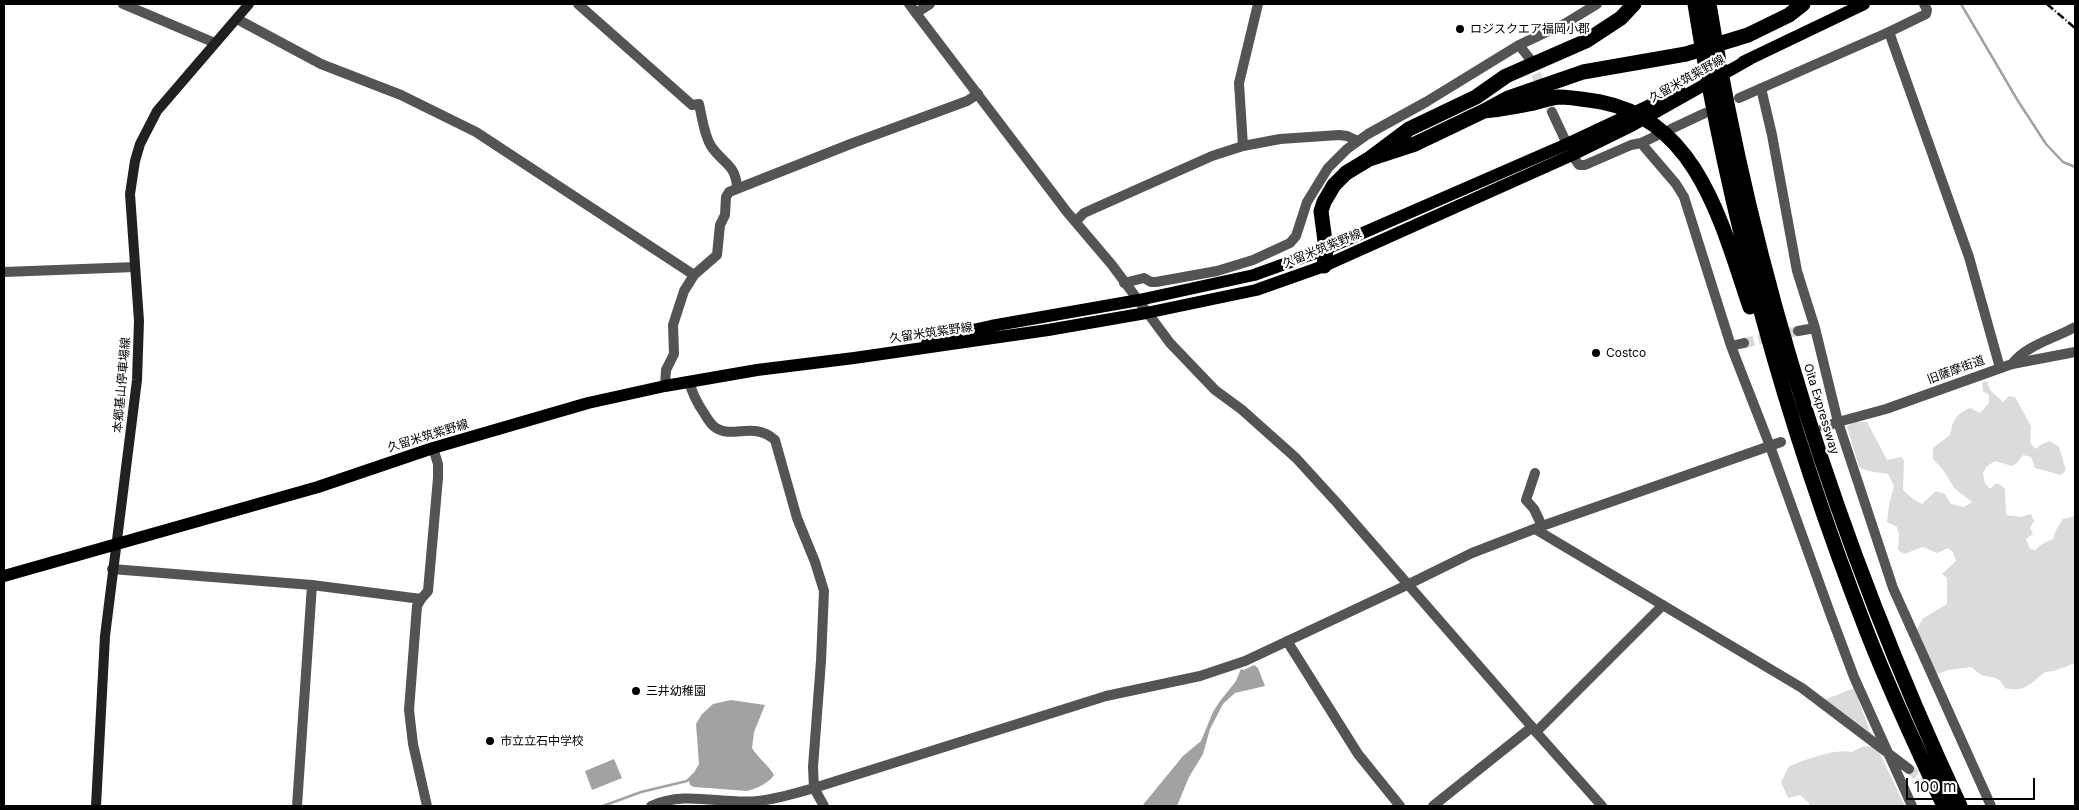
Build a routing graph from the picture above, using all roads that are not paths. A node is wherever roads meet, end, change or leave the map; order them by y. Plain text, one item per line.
1 (123, 4) edge
2 (249, 4) edge
3 (578, 4) edge
4 (909, 4) edge
5 (930, 4) edge
6 (1258, 4) edge
7 (1580, 4) edge
8 (1596, 4) edge
9 (1634, 4) edge
10 (1695, 4) edge
11 (1711, 4) edge
12 (1789, 4) edge
13 (1803, 4) edge
14 (1864, 4) edge
15 (1924, 4) edge
16 (916, 13) junction
17 (1578, 16) junction
18 (237, 19) junction
19 (1706, 30) junction
20 (1890, 32) junction
21 (215, 43) junction
22 (1519, 45) junction
23 (1530, 59) tunnel mouth
24 (1761, 88) junction
25 (978, 94) junction
26 (1476, 97) junction
27 (1733, 99) junction
28 (1709, 109) junction
29 (1484, 112) junction
30 (1552, 112) tunnel mouth
31 (1662, 131) junction
32 (1358, 141) junction
33 (1641, 143) junction
34 (1243, 146) junction
35 (1570, 150) junction
36 (1369, 159) junction
37 (737, 188) junction
38 (1076, 221) junction
39 (1326, 248) junction
40 (1324, 266) junction
41 (135, 267) junction
42 (4, 272) edge
43 (694, 275) junction
44 (1124, 283) junction
45 (1139, 300) junction
46 (1146, 313) junction
47 (2075, 327) edge
48 (1816, 328) junction
49 (1798, 331) tunnel mouth
50 (1744, 343) tunnel mouth
51 (1730, 346) junction
52 (2075, 352) edge
53 (869, 356) junction
54 (2012, 364) junction
55 (2000, 368) junction
56 (690, 382) junction
57 (665, 386) junction
58 (1838, 422) junction
59 (1824, 426) dead end
60 (1795, 429) junction
61 (1781, 442) dead end
62 (1770, 446) junction
63 (433, 448) junction
64 (1535, 473) dead end
65 (1538, 528) junction
66 (115, 545) junction
67 (112, 569) junction
68 (4, 576) edge
69 (312, 585) junction
70 (1407, 585) junction
71 (421, 599) junction
72 (1663, 605) junction
73 (1286, 641) junction
74 (1534, 729) junction
75 (1889, 755) junction
76 (1909, 769) tunnel mouth
77 (814, 788) junction
78 (96, 806) edge
79 (297, 806) edge
80 (427, 806) edge
81 (652, 806) edge
82 (824, 806) edge
83 (1400, 806) edge
84 (1432, 806) edge
85 (1602, 806) edge
86 (1912, 806) edge
87 (1944, 806) edge
88 (1960, 806) edge
89 (1991, 806) edge

1 - 21 street
2 - 18 main road, 本郷基山停車場線
3 - 37 street
4 - 16 street
5 - 16 street
6 - 34 street
7 - 17 street
8 - 17 street
9 - 26 highway
10 - 19 highway, Oita Expressway
11 - 19 highway, Oita Expressway
12 - 26 highway
13 - 29 highway
14 - 35 main road, 久留米筑紫野線
15 - 20 street
16 - 25 street
17 - 22 street
18 - 21 main road, 本郷基山停車場線
18 - 43 street
19 - 27 highway, Oita Expressway
19 - 28 highway, Oita Expressway
20 - 24 street
20 - 55 street
21 - 41 main road, 本郷基山停車場線
22 - 23 street
22 - 32 street
24 - 27 street
24 - 48 street
25 - 37 street
25 - 38 street
26 - 36 highway
27 - 88 highway, Oita Expressway
28 - 31 street
28 - 60 highway, Oita Expressway
29 - 31 highway
29 - 36 highway
30 - 35 street
31 - 33 street
31 - 60 highway
32 - 34 street
32 - 44 street
33 - 35 street
33 - 51 street
34 - 38 street
35 - 39 main road, 久留米筑紫野線
35 - 40 main road, 久留米筑紫野線
36 - 39 highway
37 - 43 street
38 - 44 street
39 - 40 highway
39 - 45 main road, 久留米筑紫野線
40 - 46 main road, 久留米筑紫野線
41 - 42 street
41 - 66 main road, 本郷基山停車場線
43 - 57 street
44 - 45 street
45 - 46 street
45 - 53 main road, 久留米筑紫野線
46 - 53 main road, 久留米筑紫野線
46 - 70 street
47 - 54 street, 旧薩摩街道
48 - 49 street
48 - 58 street
50 - 51 street
51 - 62 street
52 - 54 street
53 - 56 main road, 久留米筑紫野線
54 - 55 street, 旧薩摩街道
55 - 58 street, 旧薩摩街道
56 - 57 main road, 久留米筑紫野線
56 - 77 street
57 - 63 main road, 久留米筑紫野線
58 - 59 street, 旧薩摩街道
58 - 89 street
60 - 87 highway, Oita Expressway
61 - 62 street
62 - 65 street
62 - 75 street
63 - 66 main road, 久留米筑紫野線
63 - 71 street
64 - 65 street
65 - 70 street
65 - 72 street
66 - 67 main road, 本郷基山停車場線
66 - 68 main road, 久留米筑紫野線
67 - 69 street
67 - 78 main road, 本郷基山停車場線
69 - 71 street
69 - 79 street
70 - 73 street
70 - 74 street
71 - 80 street
72 - 74 street
72 - 75 street
73 - 77 street
73 - 83 street
74 - 84 street
74 - 85 street
75 - 76 street
75 - 86 street
77 - 81 street
77 - 82 street

